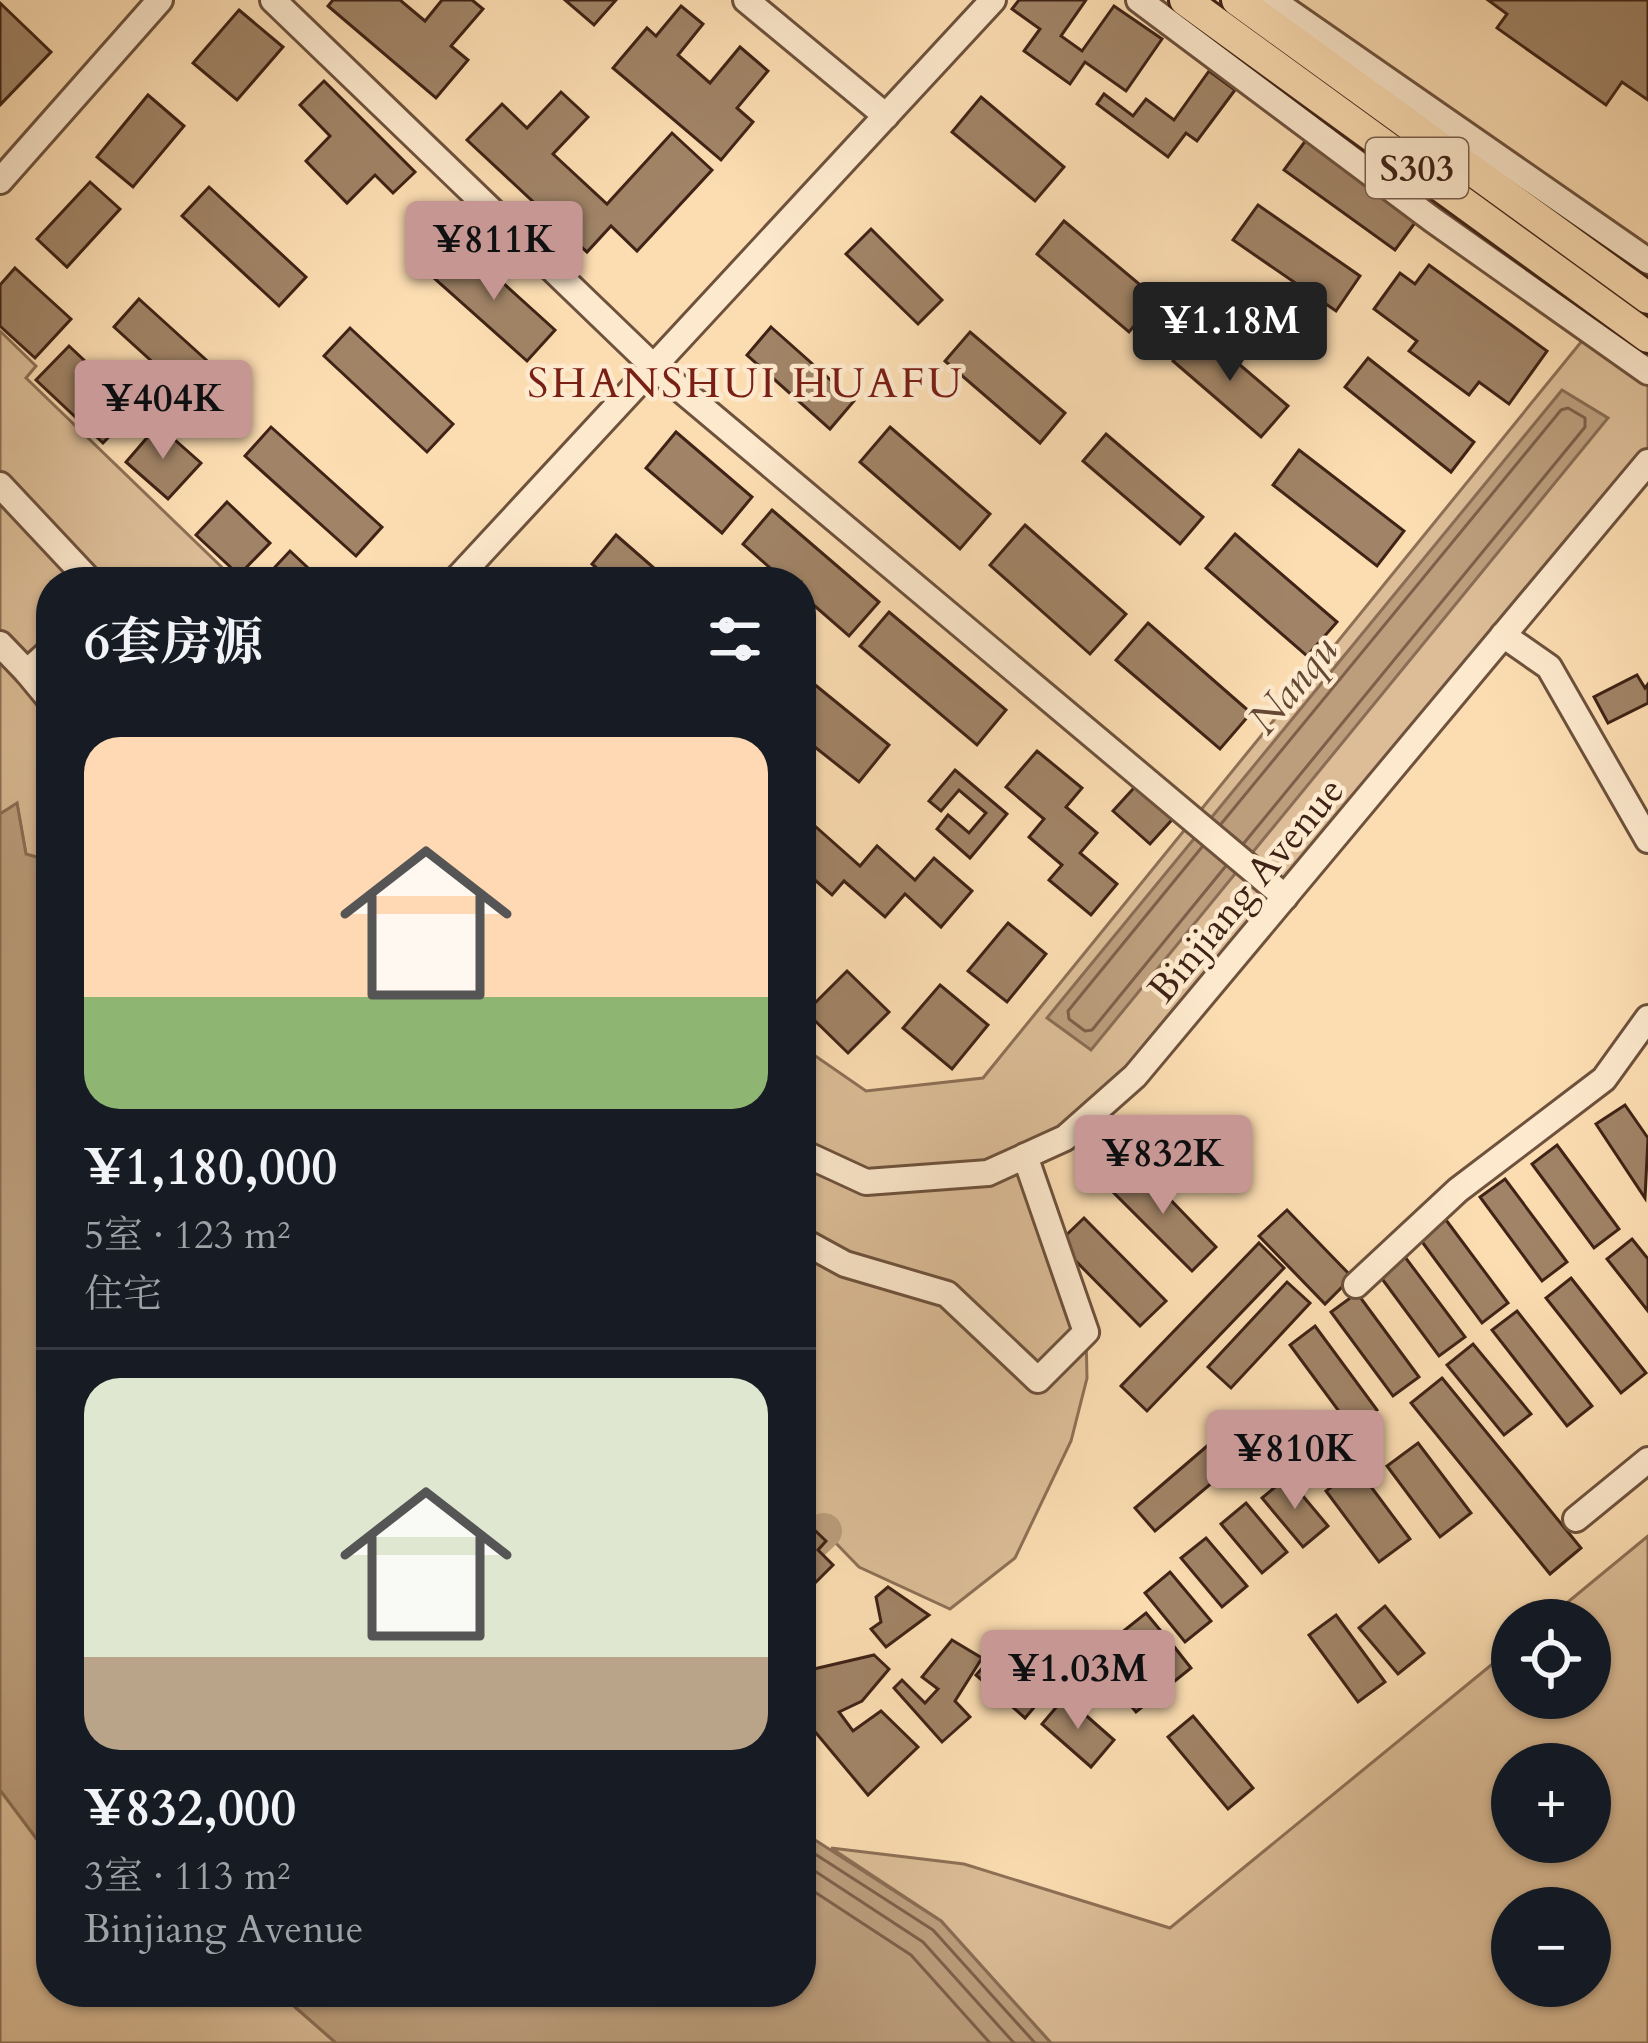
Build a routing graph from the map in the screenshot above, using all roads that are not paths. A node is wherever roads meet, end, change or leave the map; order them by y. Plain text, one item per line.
1 (160, 0) edge
2 (273, 0) edge
3 (746, 0) edge
4 (993, 0) edge
5 (1139, 0) edge
6 (1185, 0) edge
7 (1237, 0) edge
8 (1272, 0) edge
9 (886, 116) junction
10 (0, 181) edge
11 (1648, 261) edge
12 (1648, 298) edge
13 (1648, 337) edge
14 (654, 367) junction
15 (1648, 372) edge
16 (1648, 461) edge
17 (0, 485) edge
18 (77, 567) edge
19 (468, 567) edge
20 (1504, 635) junction
21 (0, 644) edge
22 (36, 664) edge
23 (27, 672) junction
24 (36, 683) edge
25 (1648, 840) edge
26 (1281, 893) junction
27 (1648, 1018) edge
28 (1025, 1156) junction
29 (816, 1159) edge
30 (816, 1248) edge
31 (1356, 1285) dead end
32 (1648, 1460) edge
33 (1576, 1519) dead end

1 - 10 street
2 - 14 street
3 - 9 street
4 - 9 street
5 - 15 street
6 - 13 main road, S303
7 - 12 main road, S303
8 - 11 street
9 - 14 street
14 - 19 street
14 - 26 street
16 - 20 street, Binjiang Avenue
17 - 18 street
20 - 25 street
20 - 26 street, Binjiang Avenue
21 - 23 street
22 - 23 street
23 - 24 street
26 - 28 street, Binjiang Avenue
27 - 31 street
28 - 29 street, Binjiang Avenue
28 - 30 street
32 - 33 street

